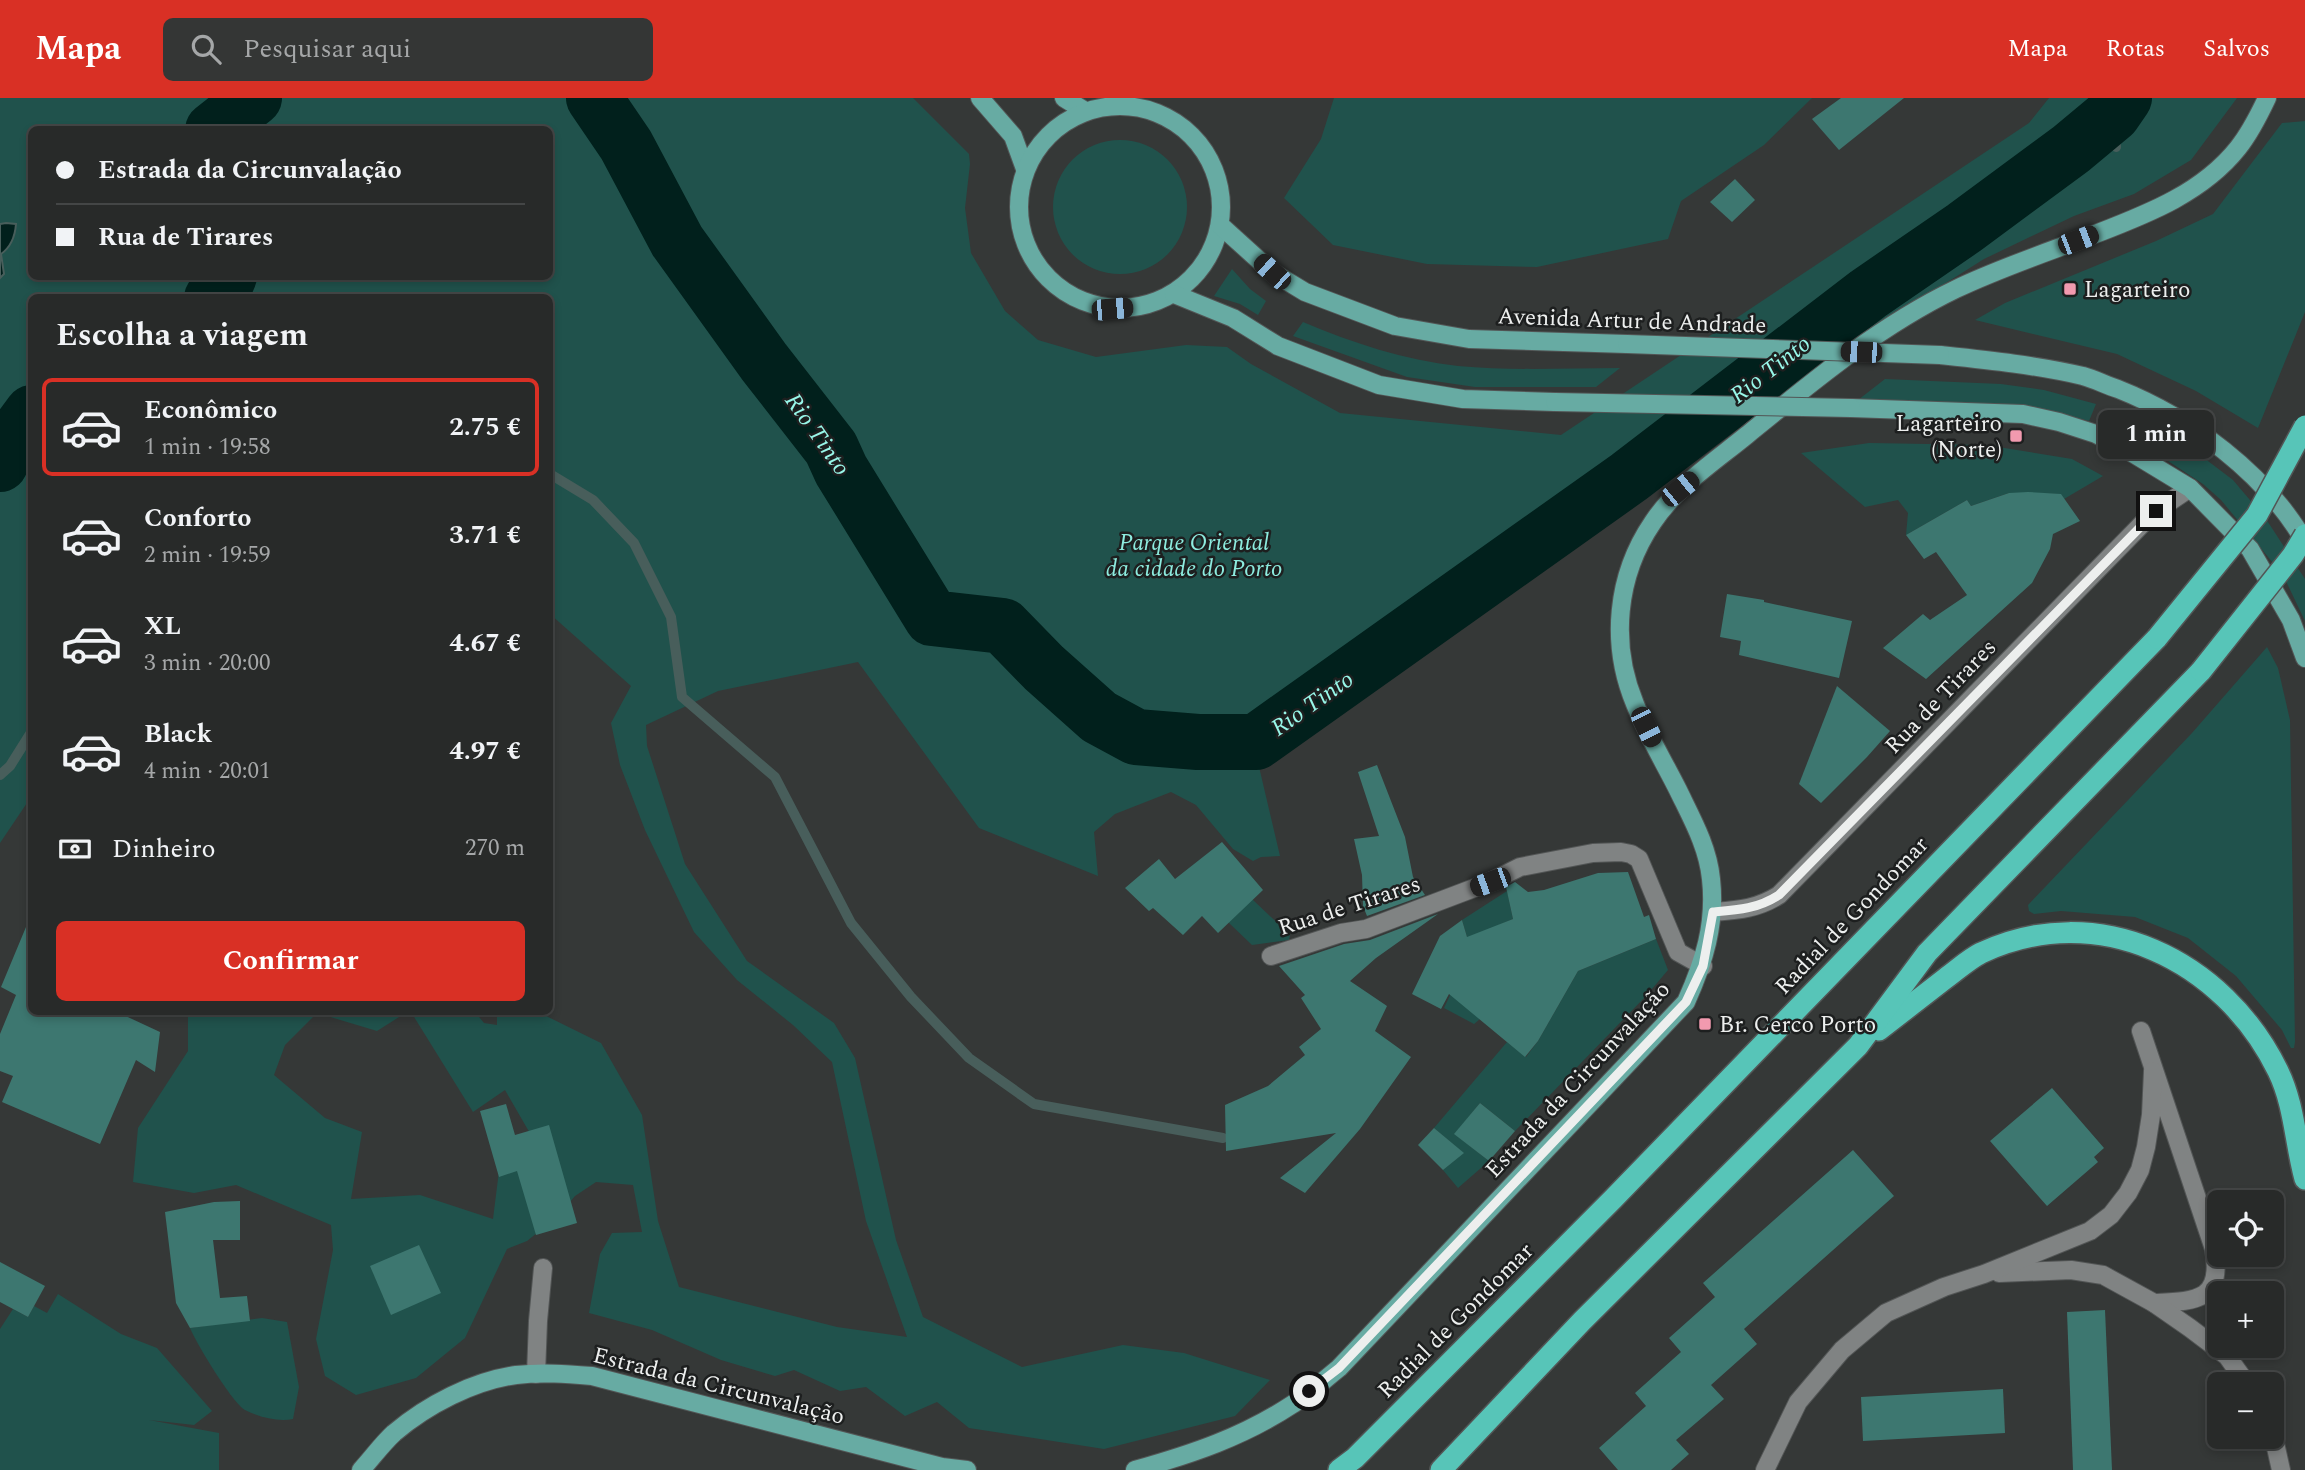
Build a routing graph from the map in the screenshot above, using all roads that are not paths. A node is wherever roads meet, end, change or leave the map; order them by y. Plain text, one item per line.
1 (980, 98) edge
2 (1064, 98) edge
3 (2267, 98) edge
4 (1085, 111) junction
5 (1025, 169) junction
6 (1220, 225) junction
7 (1174, 294) junction
8 (2305, 426) edge
9 (2190, 488) junction
10 (2305, 534) edge
11 (2305, 542) edge
12 (2305, 658) edge
13 (1430, 890) dead end
14 (1448, 898) junction
15 (1713, 912) junction
16 (1271, 956) dead end
17 (1703, 966) junction
18 (2141, 1031) dead end
19 (1858, 1046) junction
20 (2153, 1071) junction
21 (2305, 1179) edge
22 (544, 1268) dead end
23 (1984, 1274) junction
24 (2154, 1303) junction
25 (2238, 1372) edge
26 (536, 1374) junction
27 (2276, 1449) edge
28 (361, 1470) edge
29 (967, 1470) edge
30 (1135, 1470) edge
31 (1339, 1470) edge
32 (1441, 1470) edge
33 (1765, 1470) edge
34 (2281, 1470) edge

1 - 5 main road
2 - 4 main road
3 - 15 main road, Estrada da Circunvalação
4 - 5 main road
4 - 6 main road
5 - 7 main road
6 - 7 main road
6 - 11 main road, Avenida Artur de Andrade, bridge
7 - 9 main road, bridge
8 - 31 highway, Radial de Gondomar, bridge
9 - 12 main road
9 - 15 street, Rua de Tirares
10 - 19 highway, bridge
13 - 14 street
14 - 16 street, Rua de Tirares
14 - 17 street, Rua de Tirares
15 - 17 main road, Estrada da Circunvalação
17 - 30 main road, Estrada da Circunvalação
18 - 20 street
19 - 21 highway
19 - 32 highway
20 - 23 street
20 - 24 street
22 - 26 street
23 - 24 street
23 - 33 street
24 - 25 street
26 - 28 main road, Estrada da Circunvalação
26 - 29 main road, Estrada da Circunvalação
27 - 34 street

